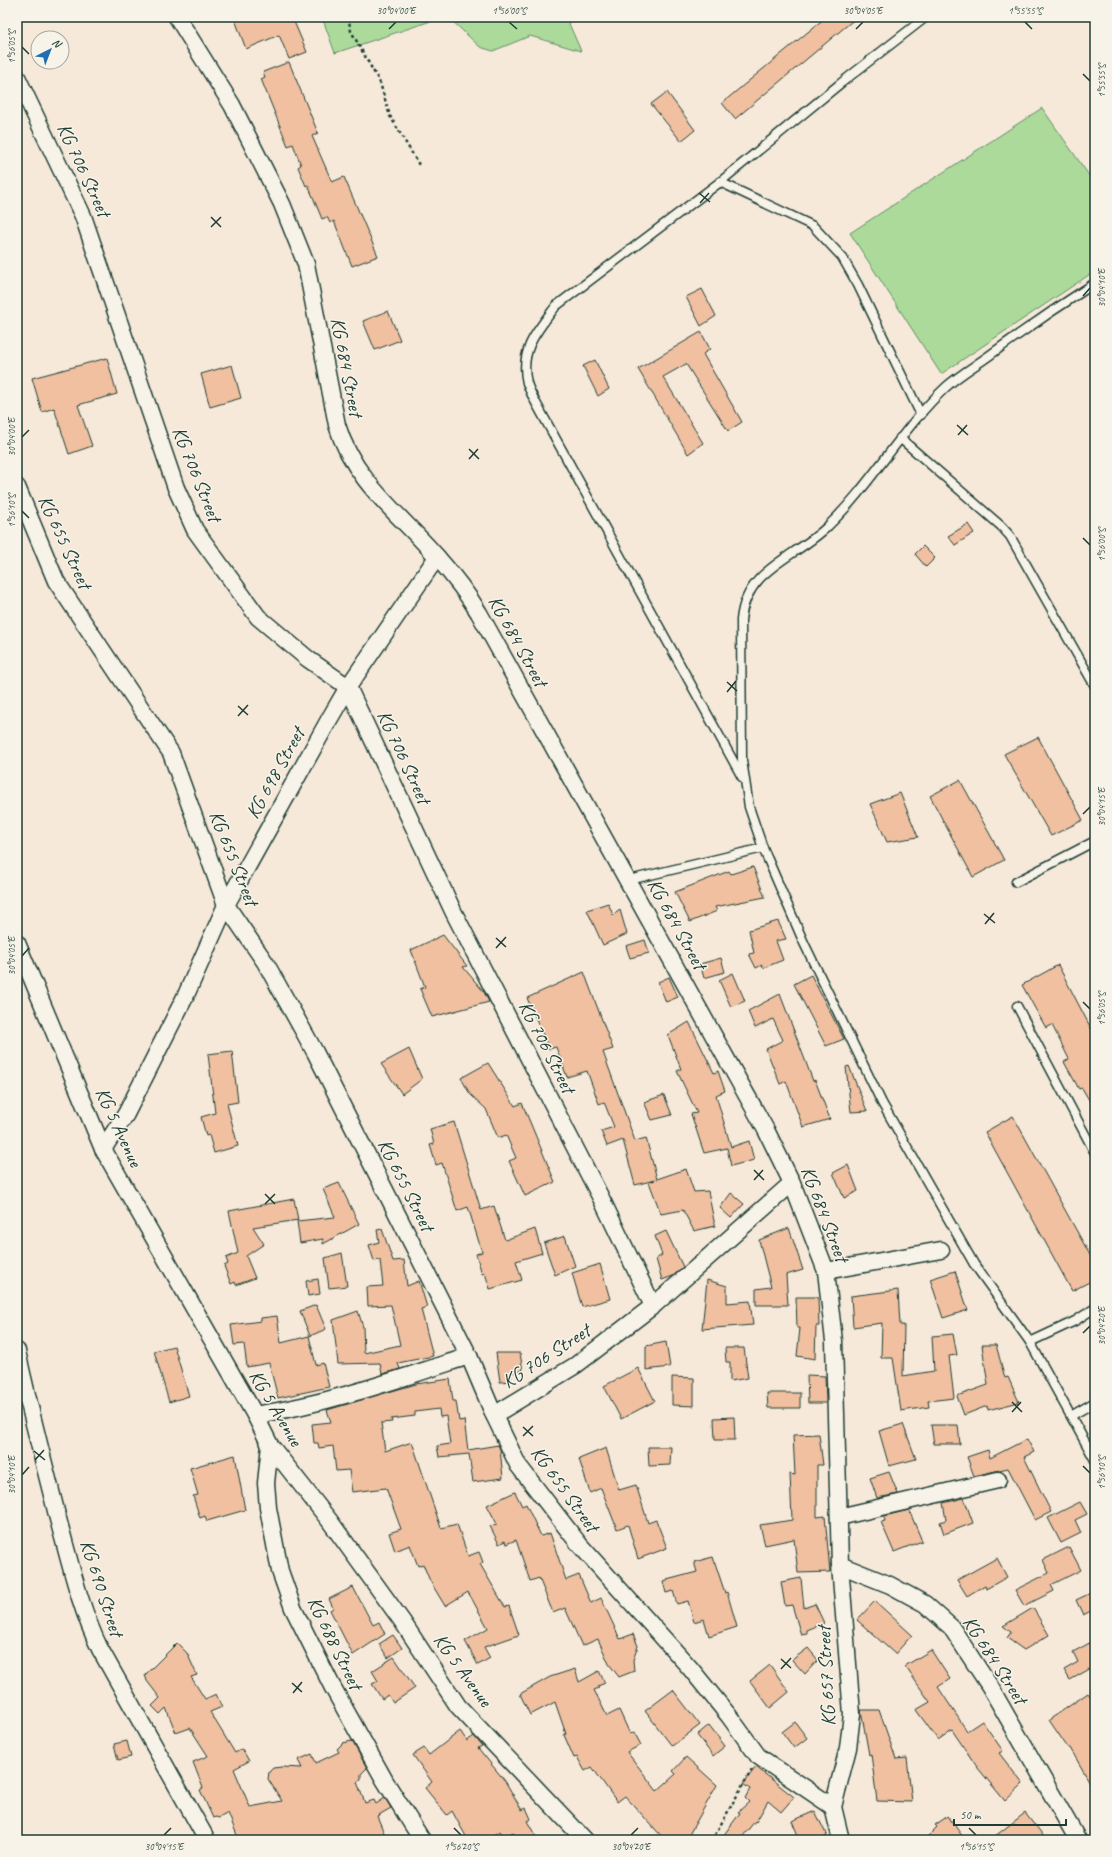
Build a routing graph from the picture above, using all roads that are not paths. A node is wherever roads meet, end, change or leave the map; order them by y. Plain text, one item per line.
1 (178, 17) edge
2 (926, 17) edge
3 (17, 77) edge
4 (720, 182) junction
5 (1095, 283) edge
6 (921, 415) junction
7 (900, 438) junction
8 (17, 487) edge
9 (437, 557) junction
10 (1095, 686) edge
11 (348, 687) junction
12 (744, 781) junction
13 (1095, 841) edge
14 (763, 848) junction
15 (629, 880) junction
16 (1016, 882) dead end
17 (226, 905) junction
18 (17, 943) edge
19 (1017, 1006) dead end
20 (103, 1149) junction
21 (1095, 1152) edge
22 (792, 1183) junction
23 (941, 1250) dead end
24 (826, 1271) junction
25 (653, 1306) junction
26 (1095, 1308) edge
27 (1030, 1342) junction
28 (17, 1351) edge
29 (469, 1356) junction
30 (1095, 1402) edge
31 (22, 1403) edge
32 (255, 1415) junction
33 (494, 1415) junction
34 (1071, 1416) junction
35 (270, 1445) junction
36 (1095, 1460) edge
37 (998, 1480) dead end
38 (839, 1517) junction
39 (840, 1565) junction
40 (833, 1807) junction
41 (206, 1840) edge
42 (422, 1840) edge
43 (585, 1840) edge
44 (841, 1840) edge
45 (1078, 1840) edge

1 - 9 street, KG 684 Street
2 - 4 lane
3 - 11 street, KG 706 Street
4 - 6 lane
4 - 12 lane
5 - 6 lane
6 - 7 lane
7 - 10 lane
7 - 12 lane
8 - 17 street, KG 655 Street
9 - 11 street, KG 698 Street
9 - 15 street, KG 684 Street
11 - 17 street, KG 698 Street
11 - 25 street, KG 706 Street
12 - 14 lane
13 - 16 lane
14 - 15 lane
14 - 27 lane
15 - 22 street, KG 684 Street
17 - 20 street, KG 698 Street
17 - 29 street, KG 655 Street
18 - 20 street, KG 5 Avenue
19 - 21 lane
20 - 32 street, KG 5 Avenue
22 - 24 street, KG 684 Street
22 - 25 street
23 - 24 street
24 - 38 street, KG 684 Street
25 - 33 street, KG 706 Street
26 - 27 lane
27 - 34 lane
28 - 31 street, KG 690 Street
29 - 32 street
29 - 33 street, KG 655 Street
30 - 34 lane
31 - 41 street, KG 690 Street
32 - 35 street, KG 5 Avenue
33 - 40 street, KG 655 Street
34 - 36 lane
35 - 42 street, KG 688 Street
35 - 43 street, KG 5 Avenue
37 - 38 street
38 - 39 street, KG 684 Street
39 - 40 street, KG 657 Street
39 - 45 street, KG 684 Street
40 - 44 street

